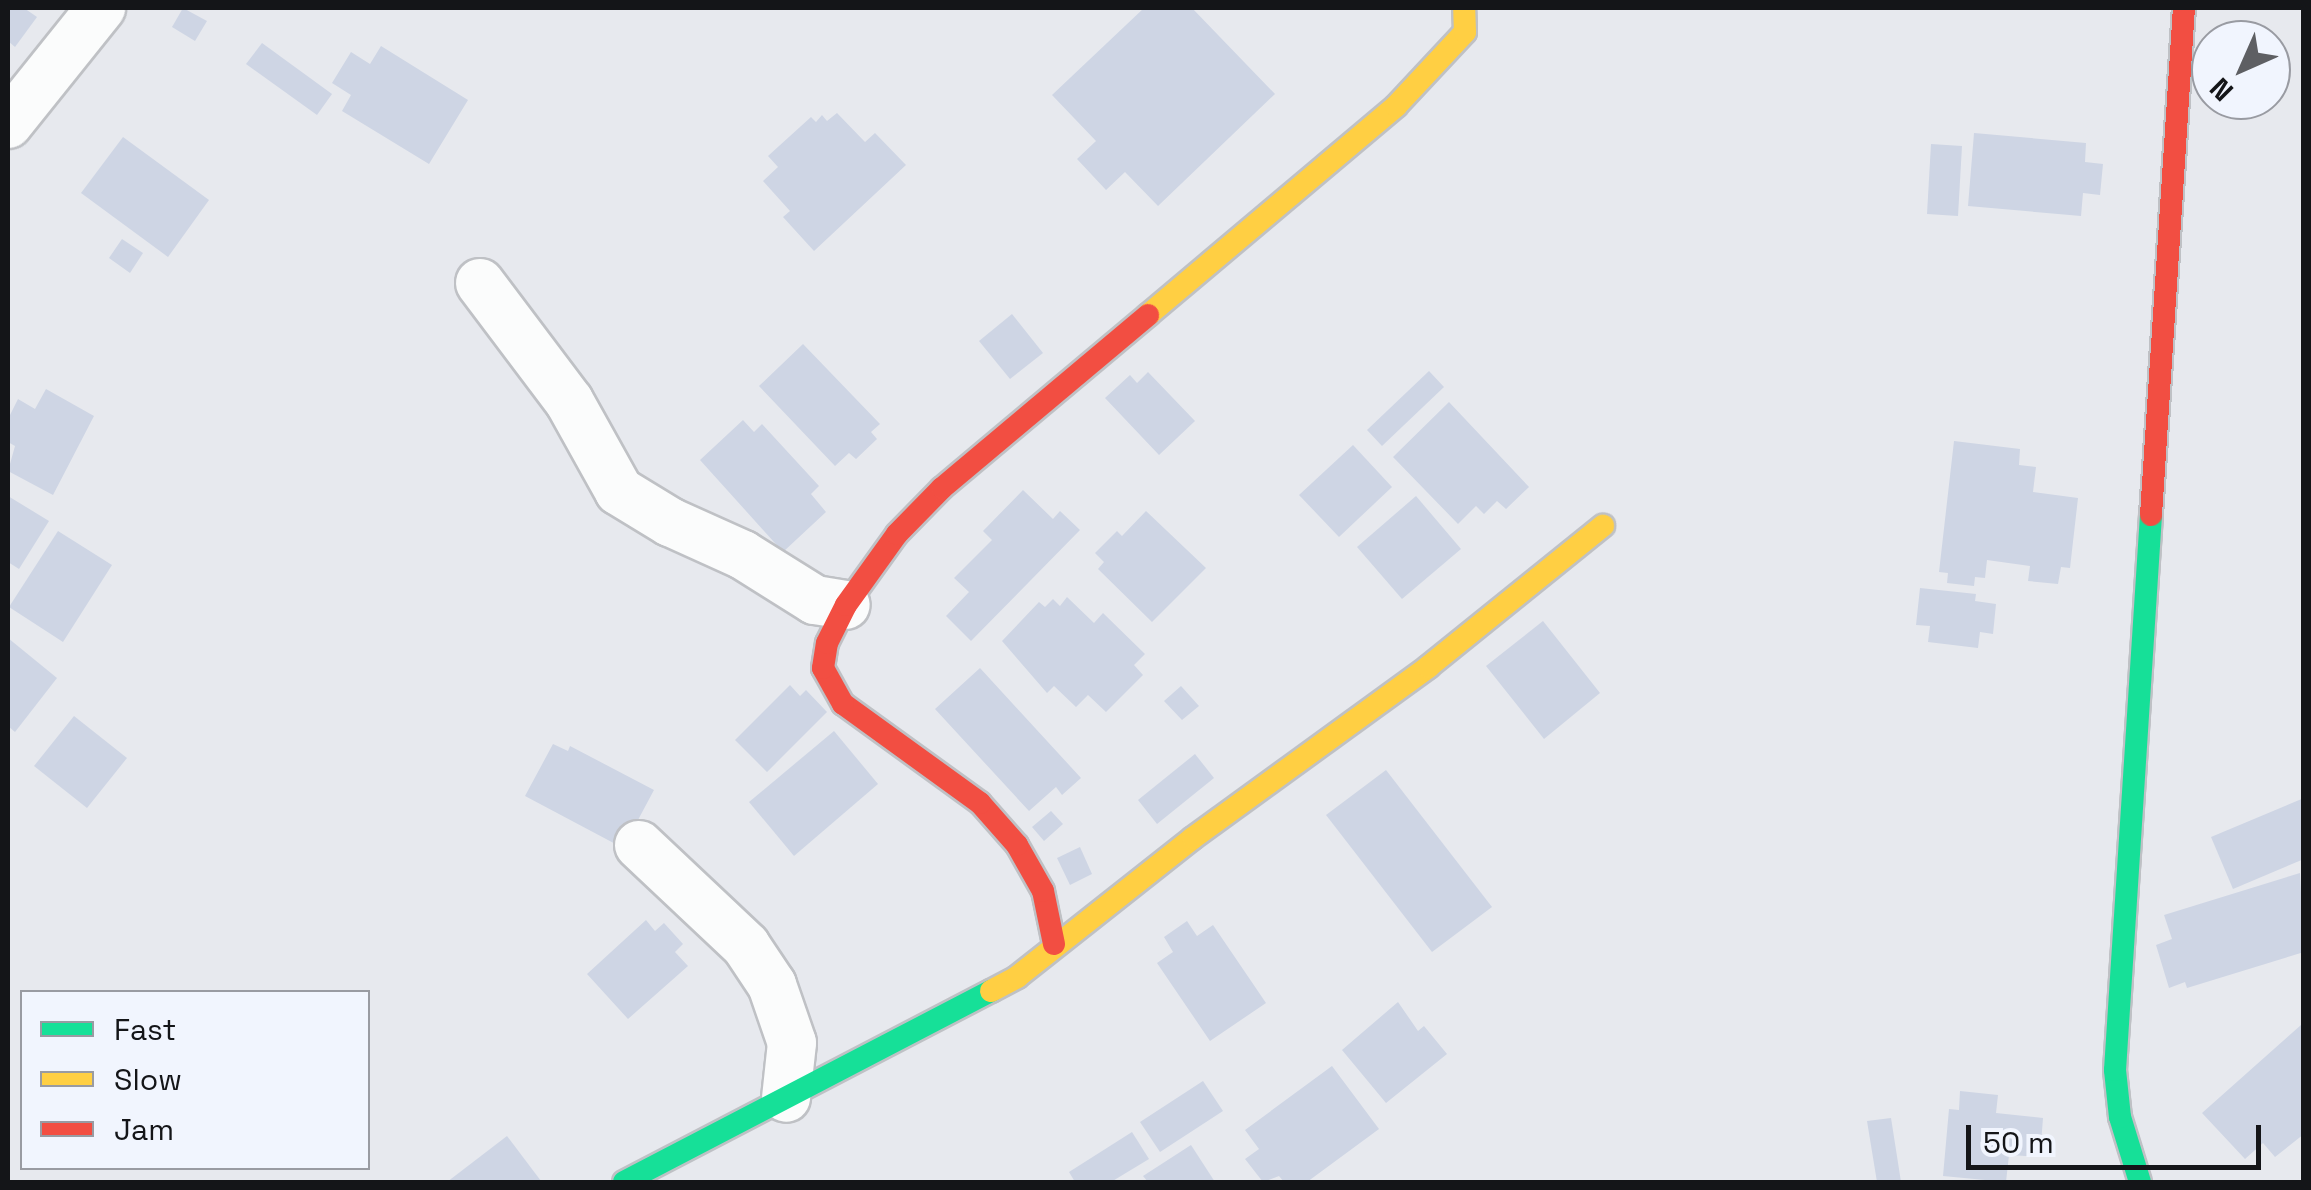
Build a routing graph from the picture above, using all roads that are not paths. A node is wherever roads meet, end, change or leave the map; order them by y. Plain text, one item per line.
1 (101, 8) edge
2 (1464, 8) edge
3 (2184, 8) edge
4 (8, 124) edge
5 (480, 283) dead end
6 (1603, 526) dead end
7 (846, 605) junction
8 (639, 846) dead end
9 (1054, 944) junction
10 (786, 1098) junction
11 (624, 1182) edge
12 (2140, 1182) edge

1 - 4 street
2 - 7 street
3 - 12 street
5 - 7 street
6 - 9 street
7 - 9 street
8 - 10 street
9 - 10 street
10 - 11 street

